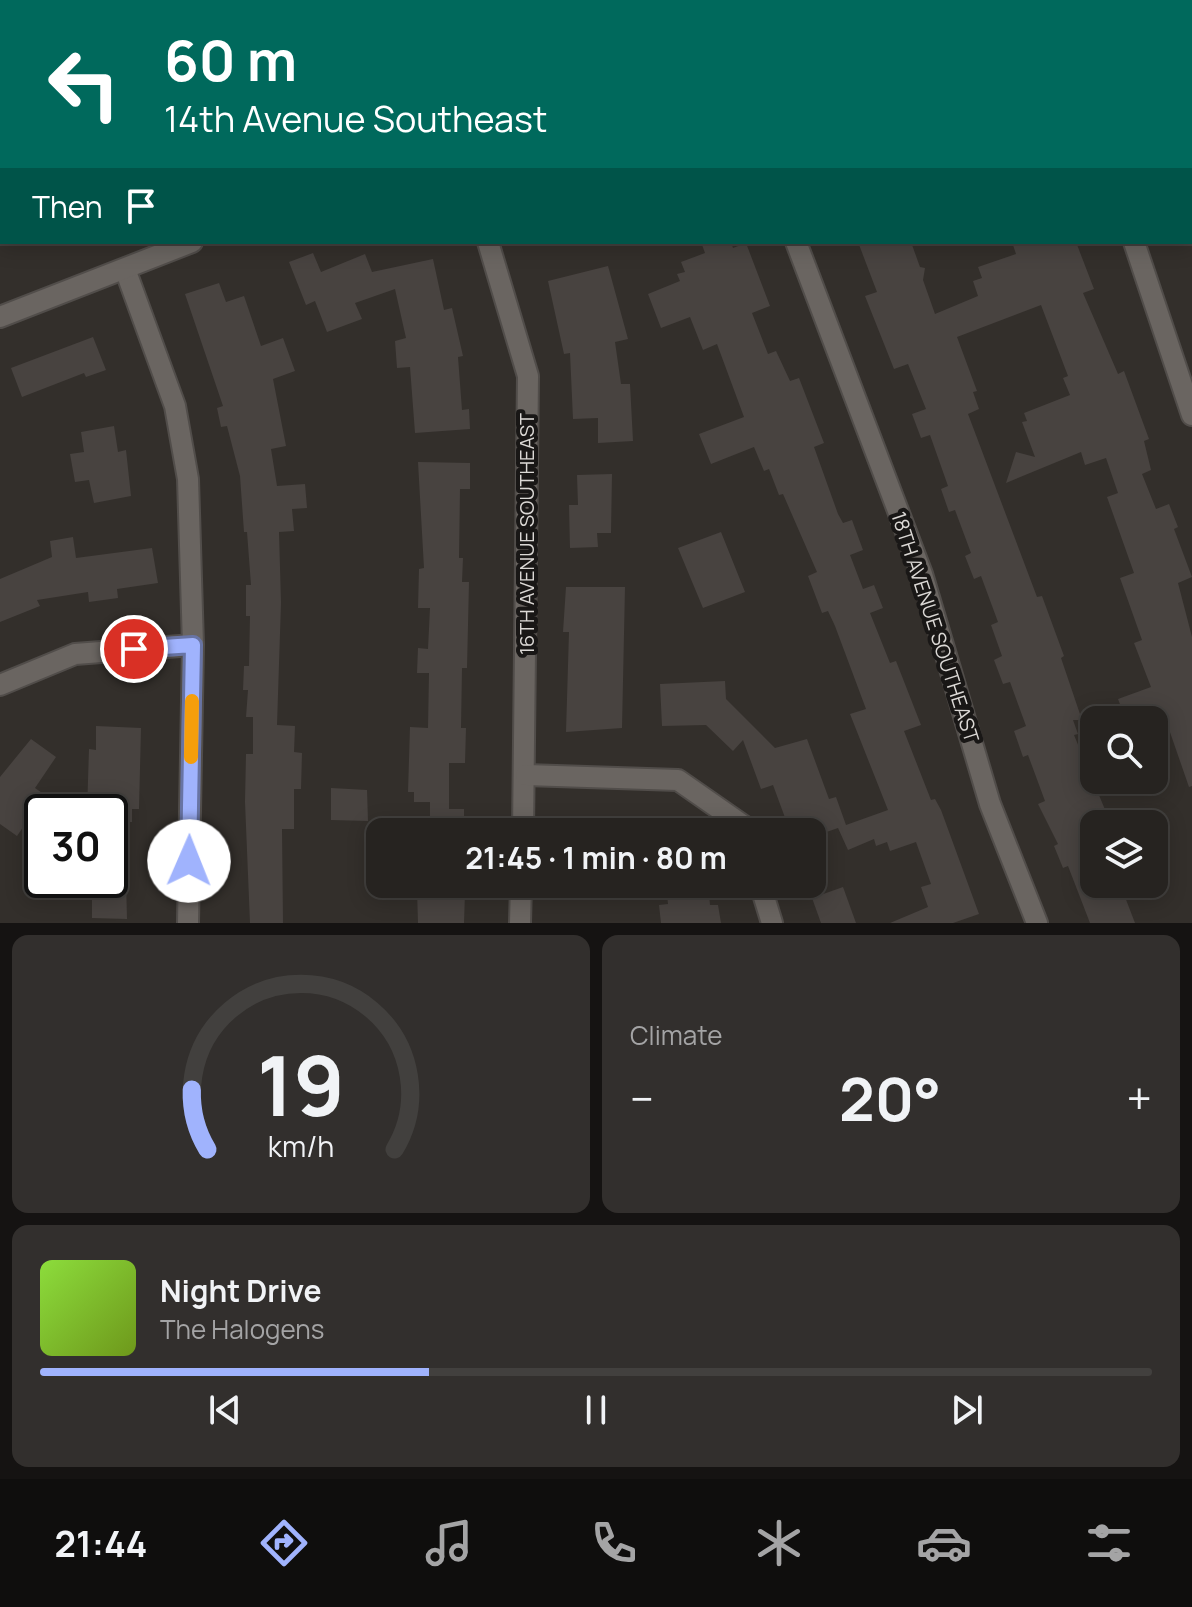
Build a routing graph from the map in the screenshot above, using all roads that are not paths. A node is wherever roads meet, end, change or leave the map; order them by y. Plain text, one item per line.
1 (187, 244) edge
2 (489, 244) edge
3 (797, 244) edge
4 (1135, 244) edge
5 (125, 269) junction
6 (0, 317) edge
7 (1192, 415) edge
8 (193, 645) junction
9 (0, 685) edge
10 (526, 775) junction
11 (524, 818) edge
12 (733, 818) edge
13 (521, 898) edge
14 (764, 898) edge
15 (188, 923) edge
16 (520, 923) edge
17 (772, 923) edge
18 (1037, 923) edge

1 - 5 street
2 - 10 street, 16TH AVENUE SOUTHEAST
3 - 18 street, 18TH AVENUE SOUTHEAST
4 - 7 street
5 - 6 street
5 - 8 street
8 - 9 street
8 - 15 street
10 - 11 street, 16TH AVENUE SOUTHEAST
10 - 12 street
13 - 16 street
14 - 17 street

